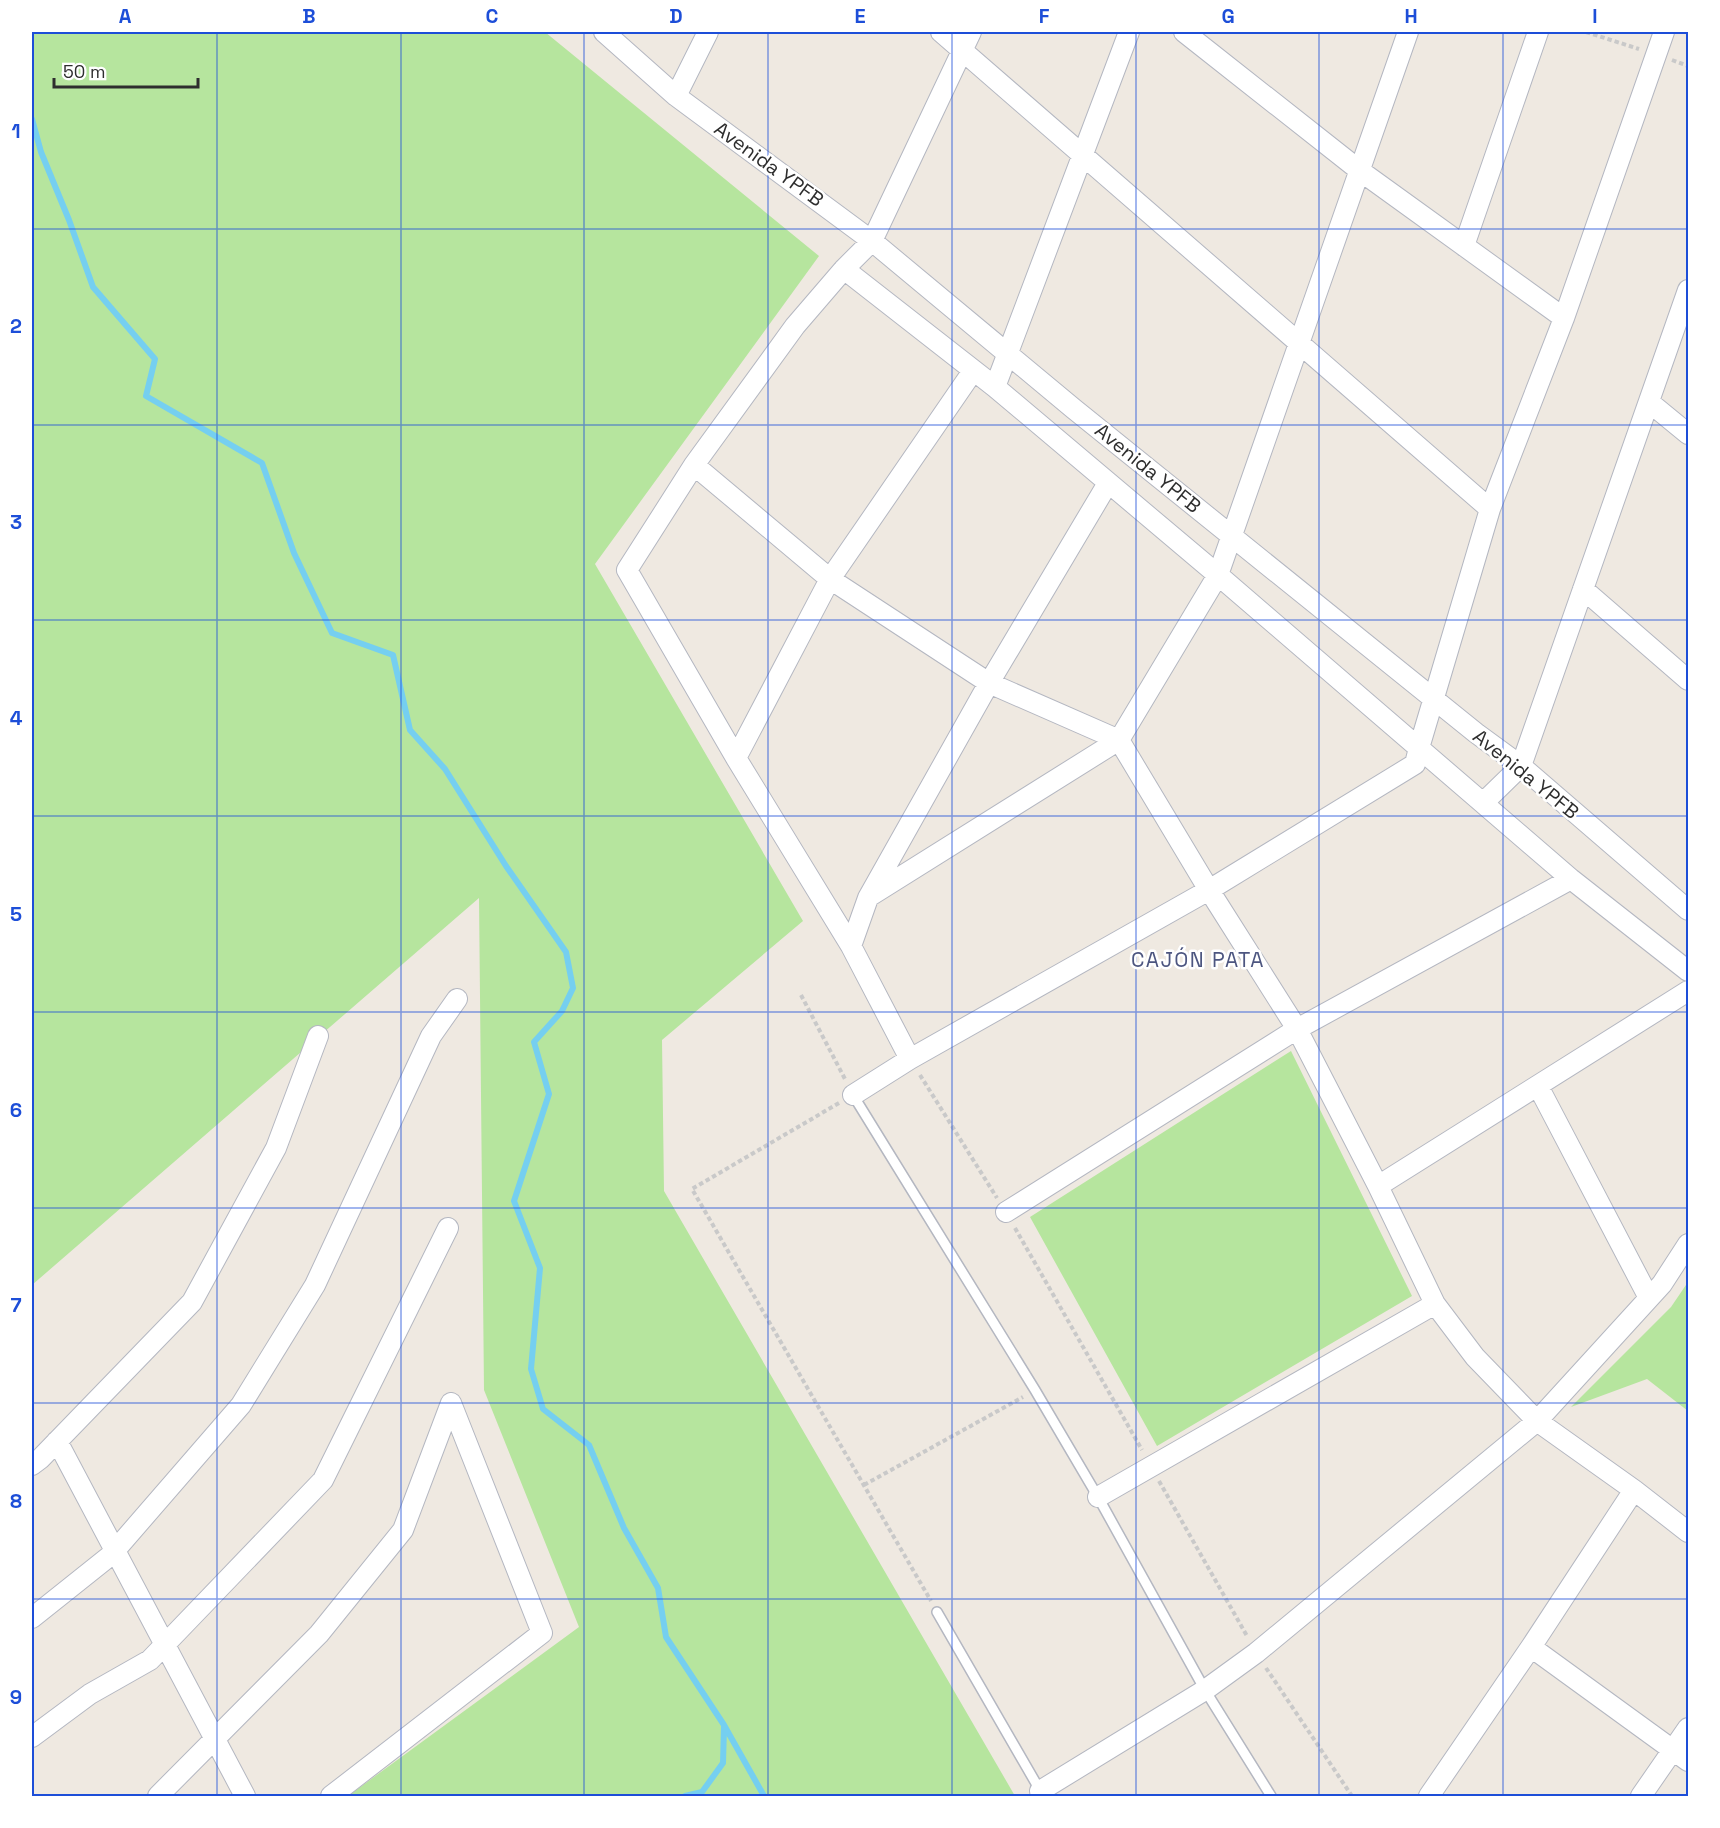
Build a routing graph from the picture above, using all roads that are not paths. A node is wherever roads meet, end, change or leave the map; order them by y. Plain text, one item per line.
1 (604, 32) edge
2 (708, 32) edge
3 (941, 32) edge
4 (971, 32) edge
5 (1129, 32) edge
6 (1184, 32) edge
7 (1408, 32) edge
8 (1538, 32) edge
9 (1664, 32) edge
10 (963, 50) junction
11 (676, 96) junction
12 (1082, 154) junction
13 (1359, 170) junction
14 (872, 241) junction
15 (1464, 246) junction
16 (844, 269) junction
17 (1689, 290) edge
18 (1564, 318) junction
19 (1300, 341) junction
20 (1008, 353) junction
21 (973, 371) junction
22 (995, 387) junction
23 (1649, 402) junction
24 (1689, 434) edge
25 (694, 465) junction
26 (1107, 483) junction
27 (1490, 509) junction
28 (1232, 536) junction
29 (1218, 575) junction
30 (830, 579) junction
31 (1583, 589) junction
32 (1689, 680) edge
33 (989, 683) junction
34 (1433, 699) junction
35 (1119, 740) junction
36 (1419, 748) junction
37 (736, 758) junction
38 (1521, 766) junction
39 (1483, 803) junction
40 (1571, 879) junction
41 (1209, 890) junction
42 (868, 898) junction
43 (1689, 910) edge
44 (851, 946) junction
45 (1689, 971) edge
46 (1689, 991) edge
47 (457, 999) dead end
48 (1297, 1029) junction
49 (318, 1036) dead end
50 (910, 1059) junction
51 (1538, 1086) junction
52 (853, 1095) joint
53 (1378, 1186) junction
54 (1006, 1212) road end
55 (448, 1227) dead end
56 (1689, 1244) edge
57 (1649, 1298) junction
58 (1435, 1304) junction
59 (1537, 1421) junction
60 (57, 1441) junction
61 (32, 1466) edge
62 (1634, 1490) junction
63 (1098, 1497) junction
64 (1689, 1532) edge
65 (115, 1551) junction
66 (937, 1612) road end
67 (32, 1618) edge
68 (165, 1645) junction
69 (1531, 1647) junction
70 (1205, 1690) junction
71 (1689, 1728) edge
72 (32, 1737) edge
73 (215, 1740) junction
74 (1681, 1755) edge
75 (1041, 1794) edge
76 (158, 1797) edge
77 (244, 1797) edge
78 (331, 1797) edge
79 (1271, 1797) edge
80 (1430, 1797) edge
81 (1641, 1797) edge

1 - 11 street, Avenida YPFB
2 - 11 street
3 - 10 street
4 - 10 street
5 - 12 street
6 - 13 street
7 - 13 street
8 - 15 street
9 - 18 street
10 - 12 street
10 - 14 street
11 - 14 street, Avenida YPFB
12 - 19 street
12 - 20 street
13 - 15 street
13 - 19 street
14 - 16 street
14 - 20 street, Avenida YPFB
15 - 18 street
16 - 21 street, Avenida YPFB
16 - 25 street
17 - 23 street
18 - 27 street
19 - 27 street
19 - 28 street
20 - 22 street
20 - 28 street, Avenida YPFB
21 - 22 street, Avenida YPFB
21 - 30 street
22 - 26 street, Avenida YPFB
23 - 24 street
23 - 31 street
25 - 30 street
25 - 37 street
26 - 29 street, Avenida YPFB
26 - 33 street
27 - 34 street
28 - 29 street
28 - 34 street, Avenida YPFB
29 - 35 street
29 - 36 street, Avenida YPFB
30 - 33 street
30 - 37 street
31 - 32 street
31 - 38 street
33 - 35 street
33 - 42 street
34 - 36 street
34 - 38 street, Avenida YPFB
35 - 41 street
35 - 42 street
36 - 39 street, Avenida YPFB
36 - 41 street
37 - 44 street
38 - 39 street
38 - 43 street, Avenida YPFB
39 - 40 street, Avenida YPFB
40 - 45 street, Avenida YPFB
40 - 48 street
41 - 48 street
41 - 50 street
42 - 44 street
44 - 50 street
46 - 51 street
47 - 65 street
48 - 53 street
48 - 54 street
49 - 60 street
50 - 52 street
51 - 53 street
51 - 57 street
52 - 63 lane
53 - 58 street
55 - 68 street
56 - 57 street
57 - 59 street
58 - 59 street
58 - 63 street
59 - 62 street
59 - 70 street
60 - 61 street
60 - 65 street
62 - 64 street
62 - 69 street
63 - 70 lane
65 - 67 street
65 - 68 street
66 - 75 lane
68 - 72 street
68 - 73 street
69 - 74 street
69 - 80 street
70 - 75 street
70 - 79 lane
71 - 74 street
73 - 76 street
73 - 77 street
73 - 78 street
74 - 81 street

